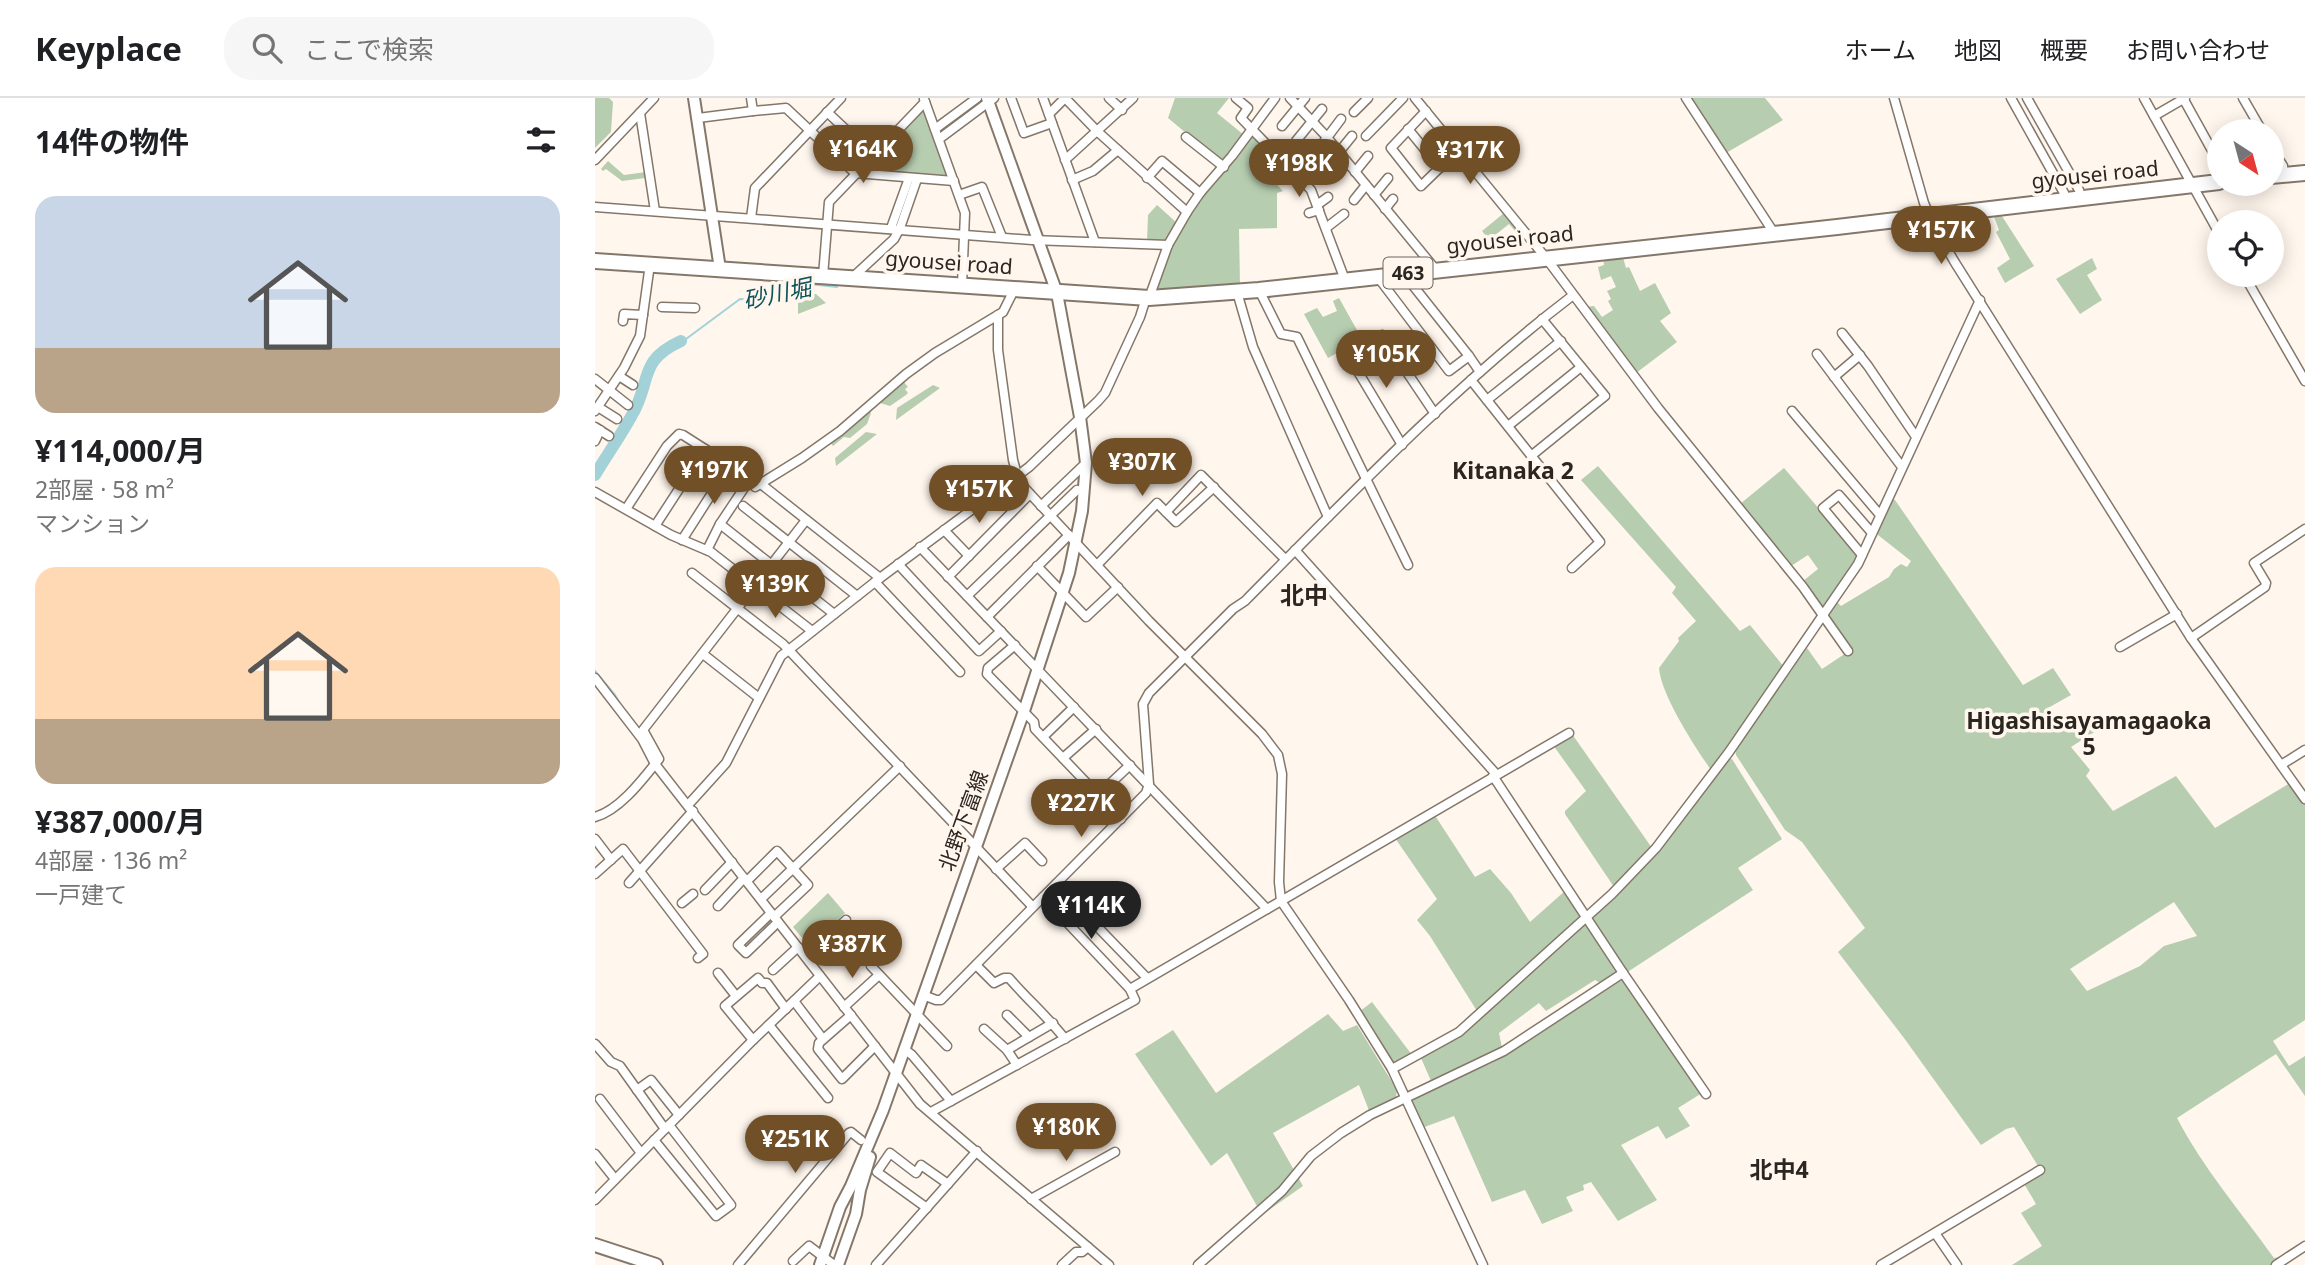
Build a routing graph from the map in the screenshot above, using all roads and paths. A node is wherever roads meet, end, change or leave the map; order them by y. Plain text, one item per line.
1 (654, 98) edge
2 (695, 98) edge
3 (751, 98) edge
4 (841, 98) edge
5 (977, 98) edge
6 (1011, 98) edge
7 (1043, 98) edge
8 (1065, 98) edge
9 (1109, 98) edge
10 (1133, 98) edge
11 (1236, 98) edge
12 (1275, 98) edge
13 (1290, 98) edge
14 (1368, 98) edge
15 (1403, 98) edge
16 (1415, 98) edge
17 (1686, 98) edge
18 (1894, 98) edge
19 (2011, 98) edge
20 (2027, 98) edge
21 (2144, 98) edge
22 (2183, 98) edge
23 (2243, 98) edge
24 (990, 99) edge
25 (925, 100) edge
26 (1302, 102) edge
27 (1322, 109) dead end
28 (1122, 110) junction
29 (753, 111) junction
30 (1426, 111) junction
31 (827, 112) junction
32 (1354, 112) dead end
33 (640, 113) junction
34 (2154, 116) junction
35 (698, 118) junction
36 (1050, 119) junction
37 (1341, 119) dead end
38 (2255, 119) edge
39 (1312, 122) junction
40 (1282, 126) dead end
41 (935, 128) junction
42 (1253, 128) junction
43 (1408, 129) junction
44 (809, 130) junction
45 (1098, 132) junction
46 (1352, 136) dead end
47 (1366, 136) dead end
48 (1187, 137) dead end
49 (1327, 137) junction
50 (939, 139) junction
51 (1296, 141) dead end
52 (2207, 141) edge
53 (1459, 149) junction
54 (1118, 150) junction
55 (1338, 151) junction
56 (873, 155) junction
57 (1368, 156) dead end
58 (595, 160) edge
59 (1065, 160) junction
60 (1308, 163) dead end
61 (1224, 167) junction
62 (1440, 167) junction
63 (1318, 172) dead end
64 (1355, 172) junction
65 (855, 173) junction
66 (2305, 173) edge
67 (2284, 175) edge
68 (1147, 177) junction
69 (1388, 178) dead end
70 (913, 179) junction
71 (1072, 180) junction
72 (954, 181) junction
73 (2207, 184) edge
74 (1366, 186) junction
75 (2193, 186) junction
76 (1200, 193) junction
77 (959, 195) junction
78 (1374, 195) junction
79 (1328, 197) dead end
80 (2081, 198) junction
81 (2066, 199) junction
82 (1354, 200) dead end
83 (1393, 200) dead end
84 (595, 207) edge
85 (1318, 208) junction
86 (1385, 209) junction
87 (655, 211) junction
88 (2207, 211) edge
89 (1187, 212) junction
90 (1309, 213) dead end
91 (1344, 214) dead end
92 (712, 215) junction
93 (1929, 216) junction
94 (751, 218) junction
95 (827, 223) junction
96 (895, 228) junction
97 (1326, 228) junction
98 (963, 233) junction
99 (1774, 233) junction
100 (1002, 237) junction
101 (1038, 240) junction
102 (1095, 242) junction
103 (1168, 245) junction
104 (1546, 258) junction
105 (595, 261) edge
106 (650, 264) junction
107 (720, 269) junction
108 (1436, 270) junction
109 (1402, 273) junction
110 (823, 276) junction
111 (1377, 276) junction
112 (852, 278) junction
113 (1345, 280) junction
114 (962, 285) junction
115 (2251, 287) edge
116 (1016, 289) junction
117 (1259, 290) junction
118 (1237, 292) junction
119 (1057, 293) junction
120 (1572, 296) junction
121 (1147, 298) junction
122 (1980, 300) junction
123 (662, 307) dead end
124 (695, 309) dead end
125 (998, 315) junction
126 (643, 316) junction
127 (1542, 319) junction
128 (623, 321) dead end
129 (1842, 332) dead end
130 (1382, 335) dead end
131 (1560, 341) junction
132 (1345, 351) dead end
133 (1817, 354) dead end
134 (1860, 355) junction
135 (1469, 356) junction
136 (1581, 367) junction
137 (1480, 372) junction
138 (619, 376) junction
139 (1834, 377) junction
140 (595, 379) edge
141 (1471, 380) junction
142 (2305, 380) edge
143 (633, 385) dead end
144 (610, 390) junction
145 (1487, 400) junction
146 (628, 405) dead end
147 (597, 409) edge
148 (1792, 411) dead end
149 (1435, 414) junction
150 (1080, 417) junction
151 (617, 419) dead end
152 (1508, 426) junction
153 (598, 429) edge
154 (609, 436) dead end
155 (1916, 437) junction
156 (595, 441) edge
157 (1402, 445) junction
158 (705, 449) junction
159 (1531, 456) junction
160 (1086, 463) junction
161 (730, 464) junction
162 (1902, 467) junction
163 (1018, 474) junction
164 (1367, 478) junction
165 (750, 479) junction
166 (761, 484) junction
167 (1214, 488) junction
168 (1077, 490) dead end
169 (1030, 494) junction
170 (596, 496) edge
171 (743, 506) dead end
172 (1041, 506) junction
173 (626, 509) junction
174 (1166, 512) junction
175 (1050, 515) junction
176 (1880, 515) junction
177 (1328, 517) junction
178 (806, 520) junction
179 (720, 524) junction
180 (655, 526) junction
181 (2305, 529) edge
182 (944, 530) junction
183 (1872, 533) junction
184 (1073, 539) junction
185 (682, 540) junction
186 (789, 543) junction
187 (920, 547) junction
188 (707, 550) junction
189 (1295, 550) junction
190 (1862, 555) junction
191 (969, 556) junction
192 (1285, 559) junction
193 (773, 564) junction
194 (898, 564) junction
195 (1097, 565) junction
196 (1408, 565) dead end
197 (1037, 566) junction
198 (1572, 568) dead end
199 (692, 573) dead end
200 (949, 576) junction
201 (877, 580) junction
202 (756, 587) junction
203 (1118, 587) junction
204 (1063, 593) junction
205 (857, 596) junction
206 (967, 596) junction
207 (738, 609) junction
208 (834, 614) junction
209 (2177, 614) junction
210 (1823, 615) junction
211 (987, 617) junction
212 (812, 631) junction
213 (1001, 631) junction
214 (2191, 638) junction
215 (1015, 645) junction
216 (2120, 648) dead end
217 (789, 650) junction
218 (1848, 651) dead end
219 (703, 654) junction
220 (1184, 657) junction
221 (1038, 669) junction
222 (960, 671) dead end
223 (595, 678) edge
224 (759, 698) junction
225 (1074, 707) junction
226 (1024, 711) junction
227 (1096, 729) junction
228 (1569, 733) dead end
229 (1043, 737) junction
230 (2305, 750) edge
231 (1063, 758) junction
232 (654, 762) junction
233 (1130, 765) junction
234 (2281, 765) junction
235 (900, 766) junction
236 (1495, 775) junction
237 (1149, 784) junction
238 (2301, 786) edge
239 (1098, 795) junction
240 (2305, 799) edge
241 (690, 808) junction
242 (595, 817) edge
243 (1121, 819) junction
244 (595, 839) edge
245 (975, 846) junction
246 (611, 860) junction
247 (1042, 861) dead end
248 (732, 862) junction
249 (793, 869) junction
250 (996, 869) junction
251 (639, 871) junction
252 (595, 874) edge
253 (746, 879) junction
254 (629, 883) dead end
255 (1056, 884) junction
256 (705, 890) dead end
257 (693, 894) dead end
258 (1043, 897) junction
259 (761, 899) junction
260 (1281, 901) junction
261 (682, 903) dead end
262 (718, 906) dead end
263 (1032, 906) junction
264 (1267, 909) junction
265 (1586, 916) junction
266 (775, 918) junction
267 (845, 920) dead end
268 (798, 947) junction
269 (806, 957) junction
270 (698, 958) dead end
271 (975, 965) junction
272 (871, 966) dead end
273 (773, 970) dead end
274 (1623, 973) junction
275 (717, 974) dead end
276 (879, 975) junction
277 (820, 976) junction
278 (1147, 978) junction
279 (1130, 989) junction
280 (923, 995) junction
281 (736, 996) junction
282 (794, 1001) junction
283 (844, 1007) junction
284 (786, 1009) junction
285 (916, 1013) junction
286 (851, 1015) junction
287 (1007, 1015) dead end
288 (1053, 1023) junction
289 (769, 1025) junction
290 (984, 1029) dead end
291 (1029, 1037) junction
292 (823, 1039) junction
293 (1065, 1039) junction
294 (753, 1040) junction
295 (595, 1044) edge
296 (875, 1046) junction
297 (947, 1046) dead end
298 (904, 1049) junction
299 (1007, 1050) junction
300 (1017, 1065) junction
301 (1392, 1069) junction
302 (896, 1073) junction
303 (637, 1090) junction
304 (1706, 1094) dead end
305 (828, 1098) dead end
306 (1406, 1098) junction
307 (600, 1099) dead end
308 (951, 1101) junction
309 (883, 1110) junction
310 (931, 1112) junction
311 (679, 1115) junction
312 (667, 1127) junction
313 (654, 1140) junction
314 (861, 1140) dead end
315 (977, 1151) junction
316 (1115, 1152) dead end
317 (642, 1153) junction
318 (595, 1154) edge
319 (2040, 1170) dead end
320 (615, 1179) junction
321 (948, 1184) junction
322 (1031, 1199) junction
323 (595, 1200) edge
324 (927, 1208) junction
325 (1935, 1233) junction
326 (595, 1245) edge
327 (2305, 1246) edge
328 (1088, 1247) junction
329 (793, 1261) dead end
330 (821, 1261) edge
331 (656, 1265) edge
332 (739, 1265) edge
333 (836, 1265) edge
334 (876, 1265) edge
335 (1062, 1265) edge
336 (1109, 1265) edge
337 (1198, 1265) edge
338 (1483, 1265) edge
339 (1881, 1265) edge
340 (1957, 1265) edge
341 (2276, 1265) edge

1 - 33 street
2 - 35 street
3 - 29 street
4 - 31 street
5 - 41 street
6 - 36 street
7 - 36 street
8 - 36 street
8 - 45 street
9 - 28 street
10 - 28 street
11 - 42 street
12 - 42 street
13 - 26 street
14 - 32 street
15 - 47 street
16 - 30 street
17 - 99 street
18 - 93 street
19 - 81 street
20 - 80 street
21 - 34 street
22 - 34 street
22 - 52 street
23 - 38 street
24 - 50 street
24 - 101 street, 北野下富線
25 - 41 street
25 - 56 street
26 - 39 street
26 - 40 street
27 - 39 street
28 - 45 street
29 - 35 street
29 - 44 street
30 - 43 street
30 - 53 street
31 - 44 street
31 - 56 street
33 - 58 street
33 - 87 street
34 - 75 street
35 - 92 street
36 - 59 street
37 - 49 street
39 - 49 street
39 - 51 street
41 - 50 street
42 - 61 street
42 - 85 street
43 - 62 street
43 - 62 street
44 - 65 street
44 - 94 street
45 - 54 street
45 - 59 street
46 - 55 street
48 - 61 street
49 - 55 street
49 - 60 street
50 - 72 street
53 - 62 street
53 - 104 street
54 - 68 street
54 - 71 street
55 - 63 street
55 - 64 street
56 - 65 street
57 - 64 street
59 - 71 street
61 - 76 street
64 - 74 street
65 - 70 street
65 - 95 street
66 - 67 highway
68 - 76 street
68 - 89 street
69 - 78 street
70 - 72 street
70 - 96 street
71 - 102 street
72 - 77 street
73 - 75 highway, gyousei road / 463
74 - 78 street
74 - 82 street
75 - 80 highway, gyousei road / 463
75 - 88 street
76 - 89 street
77 - 98 street
77 - 100 street
78 - 86 street
79 - 85 street
80 - 81 highway, gyousei road / 463
81 - 93 highway, gyousei road / 463
83 - 86 street
84 - 87 street
85 - 90 street
85 - 97 street
86 - 108 street
87 - 92 street
89 - 103 street
91 - 97 street
92 - 94 street
92 - 107 street
93 - 99 highway, gyousei road / 463
93 - 122 street
94 - 95 street
95 - 96 street
95 - 110 street
96 - 98 street
96 - 112 street
97 - 113 street
98 - 100 street
98 - 114 street
99 - 104 highway, gyousei road / 463
100 - 101 street
101 - 102 street
101 - 119 street, 北野下富線
102 - 103 street
103 - 121 street
104 - 108 highway, gyousei road / 463
104 - 120 street
105 - 106 highway, gyousei road / 463
106 - 107 highway, gyousei road / 463
106 - 126 street
107 - 110 highway, gyousei road / 463
108 - 109 highway, gyousei road / 463
109 - 111 highway, gyousei road / 463
109 - 135 street
110 - 112 highway, gyousei road / 463
111 - 113 highway, gyousei road / 463
111 - 135 street
112 - 114 highway, gyousei road / 463
113 - 117 highway, gyousei road / 463
114 - 116 highway, gyousei road / 463
115 - 142 street
116 - 119 highway, gyousei road / 463
116 - 125 street
117 - 118 highway, gyousei road / 463
117 - 164 street
118 - 121 highway, gyousei road / 463
118 - 177 street
119 - 121 highway, gyousei road / 463
119 - 150 street, 北野下富線
120 - 127 street
120 - 210 street
121 - 150 street
122 - 155 street
122 - 209 street
123 - 124 street
125 - 163 street
125 - 166 street
126 - 128 street
126 - 138 street
127 - 131 street
127 - 137 street
129 - 134 street
130 - 149 street
131 - 136 street
131 - 145 street
132 - 157 street
133 - 139 street
134 - 139 street
134 - 155 street
135 - 137 street
136 - 152 street
136 - 159 street
137 - 141 street
138 - 143 street
138 - 144 street
139 - 162 street
140 - 144 street
141 - 145 street
141 - 149 street
144 - 146 street
144 - 147 street
145 - 152 street
147 - 151 street
148 - 176 street
149 - 157 street
150 - 160 street, 北野下富線
150 - 163 street
152 - 159 street
153 - 154 street
153 - 156 street
155 - 162 street
157 - 164 street
158 - 161 street
158 - 173 street
158 - 180 street
159 - 198 street
160 - 172 street
160 - 184 street, 北野下富線
161 - 165 street
161 - 185 street
162 - 176 street
163 - 169 street
163 - 182 street
164 - 177 street
164 - 196 street
165 - 166 street
165 - 179 street
166 - 178 street
167 - 174 street
167 - 174 street
167 - 192 street
168 - 175 street
169 - 172 street
169 - 191 street
170 - 173 street
171 - 186 street
172 - 175 street
173 - 180 street
174 - 195 street
175 - 184 street
175 - 206 street
176 - 183 street
177 - 189 street
178 - 186 street
178 - 201 street
179 - 188 street
179 - 193 street
180 - 185 street
181 - 214 street
182 - 187 street
182 - 191 street
183 - 190 street
183 - 190 street
184 - 195 street
184 - 197 street
184 - 204 street, 北野下富線
185 - 188 street
186 - 193 street
186 - 205 street
187 - 194 street
187 - 200 street
188 - 202 street
189 - 192 street
189 - 236 street
190 - 210 street
191 - 200 street
192 - 220 street
193 - 202 street
193 - 208 street
194 - 201 street
194 - 213 street
195 - 203 street
197 - 204 street
197 - 211 street
199 - 207 street
200 - 206 street
201 - 205 street
201 - 222 street
202 - 207 street
202 - 212 street
203 - 204 street
203 - 220 street
204 - 221 street, 北野下富線
205 - 208 street
206 - 211 street
207 - 217 street
207 - 219 street
208 - 212 street
209 - 214 street
209 - 216 street
210 - 218 street
210 - 265 street
211 - 213 street
212 - 217 street
213 - 215 street
214 - 234 street
215 - 221 street
215 - 226 street
217 - 224 street
217 - 235 street
219 - 224 street
219 - 232 street
220 - 237 street
220 - 260 street
221 - 225 street
221 - 226 street, 北野下富線
223 - 232 street
224 - 241 street
225 - 227 street
225 - 229 street
226 - 229 street
226 - 245 street, 北野下富線
227 - 231 street
227 - 233 street
228 - 236 street
229 - 231 street
230 - 234 street
231 - 239 street
232 - 241 street
232 - 242 street
233 - 237 street
233 - 239 street
234 - 238 street
235 - 245 street
235 - 249 street
236 - 260 street
236 - 265 street
237 - 243 street
237 - 264 street
238 - 240 street
239 - 243 street
241 - 248 street
241 - 251 street
243 - 255 street
244 - 246 street
245 - 250 street
245 - 280 street, 北野下富線
246 - 251 street
246 - 252 street
247 - 250 street
248 - 253 street
248 - 256 street
249 - 253 street
249 - 259 street
249 - 266 street
250 - 263 street
251 - 254 street
251 - 270 street
253 - 259 street
253 - 262 street
255 - 258 street
255 - 278 street
257 - 261 street
258 - 263 street
258 - 279 street
259 - 266 street
260 - 264 street
260 - 301 street
263 - 271 street
264 - 278 street
265 - 274 street
265 - 301 street
266 - 266 street
266 - 268 street
267 - 269 street
268 - 269 street
268 - 273 street
269 - 277 street
271 - 280 street
271 - 288 street
272 - 276 street
274 - 304 street
274 - 306 street
275 - 281 street
276 - 283 street
276 - 285 street
277 - 282 street
277 - 283 street
278 - 279 street
279 - 293 street
280 - 285 street, 北野下富線
281 - 284 street
281 - 294 street
282 - 284 street
282 - 292 street
283 - 286 street
284 - 289 street
285 - 297 street
285 - 298 street, 北野下富線
286 - 292 street
286 - 296 street
287 - 291 street
288 - 291 street
288 - 293 street
289 - 294 street
289 - 305 street
290 - 299 street
291 - 299 street
292 - 296 street
293 - 300 street
294 - 311 street
295 - 303 street
296 - 302 street
298 - 302 street, 北野下富線
298 - 308 street
299 - 300 street
300 - 308 street
301 - 306 street
302 - 309 street, 北野下富線
302 - 310 street
303 - 311 street
303 - 312 street
306 - 337 street
306 - 338 street
307 - 317 street
308 - 310 street
309 - 330 street
309 - 333 street
310 - 315 street
311 - 312 street
312 - 313 street
312 - 313 street
313 - 317 street
314 - 332 street
315 - 321 street
315 - 322 street
316 - 322 street
317 - 320 street
318 - 320 street
319 - 325 street
320 - 323 street
321 - 324 street
321 - 324 street
322 - 328 street
324 - 334 street
325 - 339 street
325 - 340 street
326 - 331 main road
327 - 341 street
328 - 335 street
328 - 336 street
329 - 330 street
330 - 333 street

